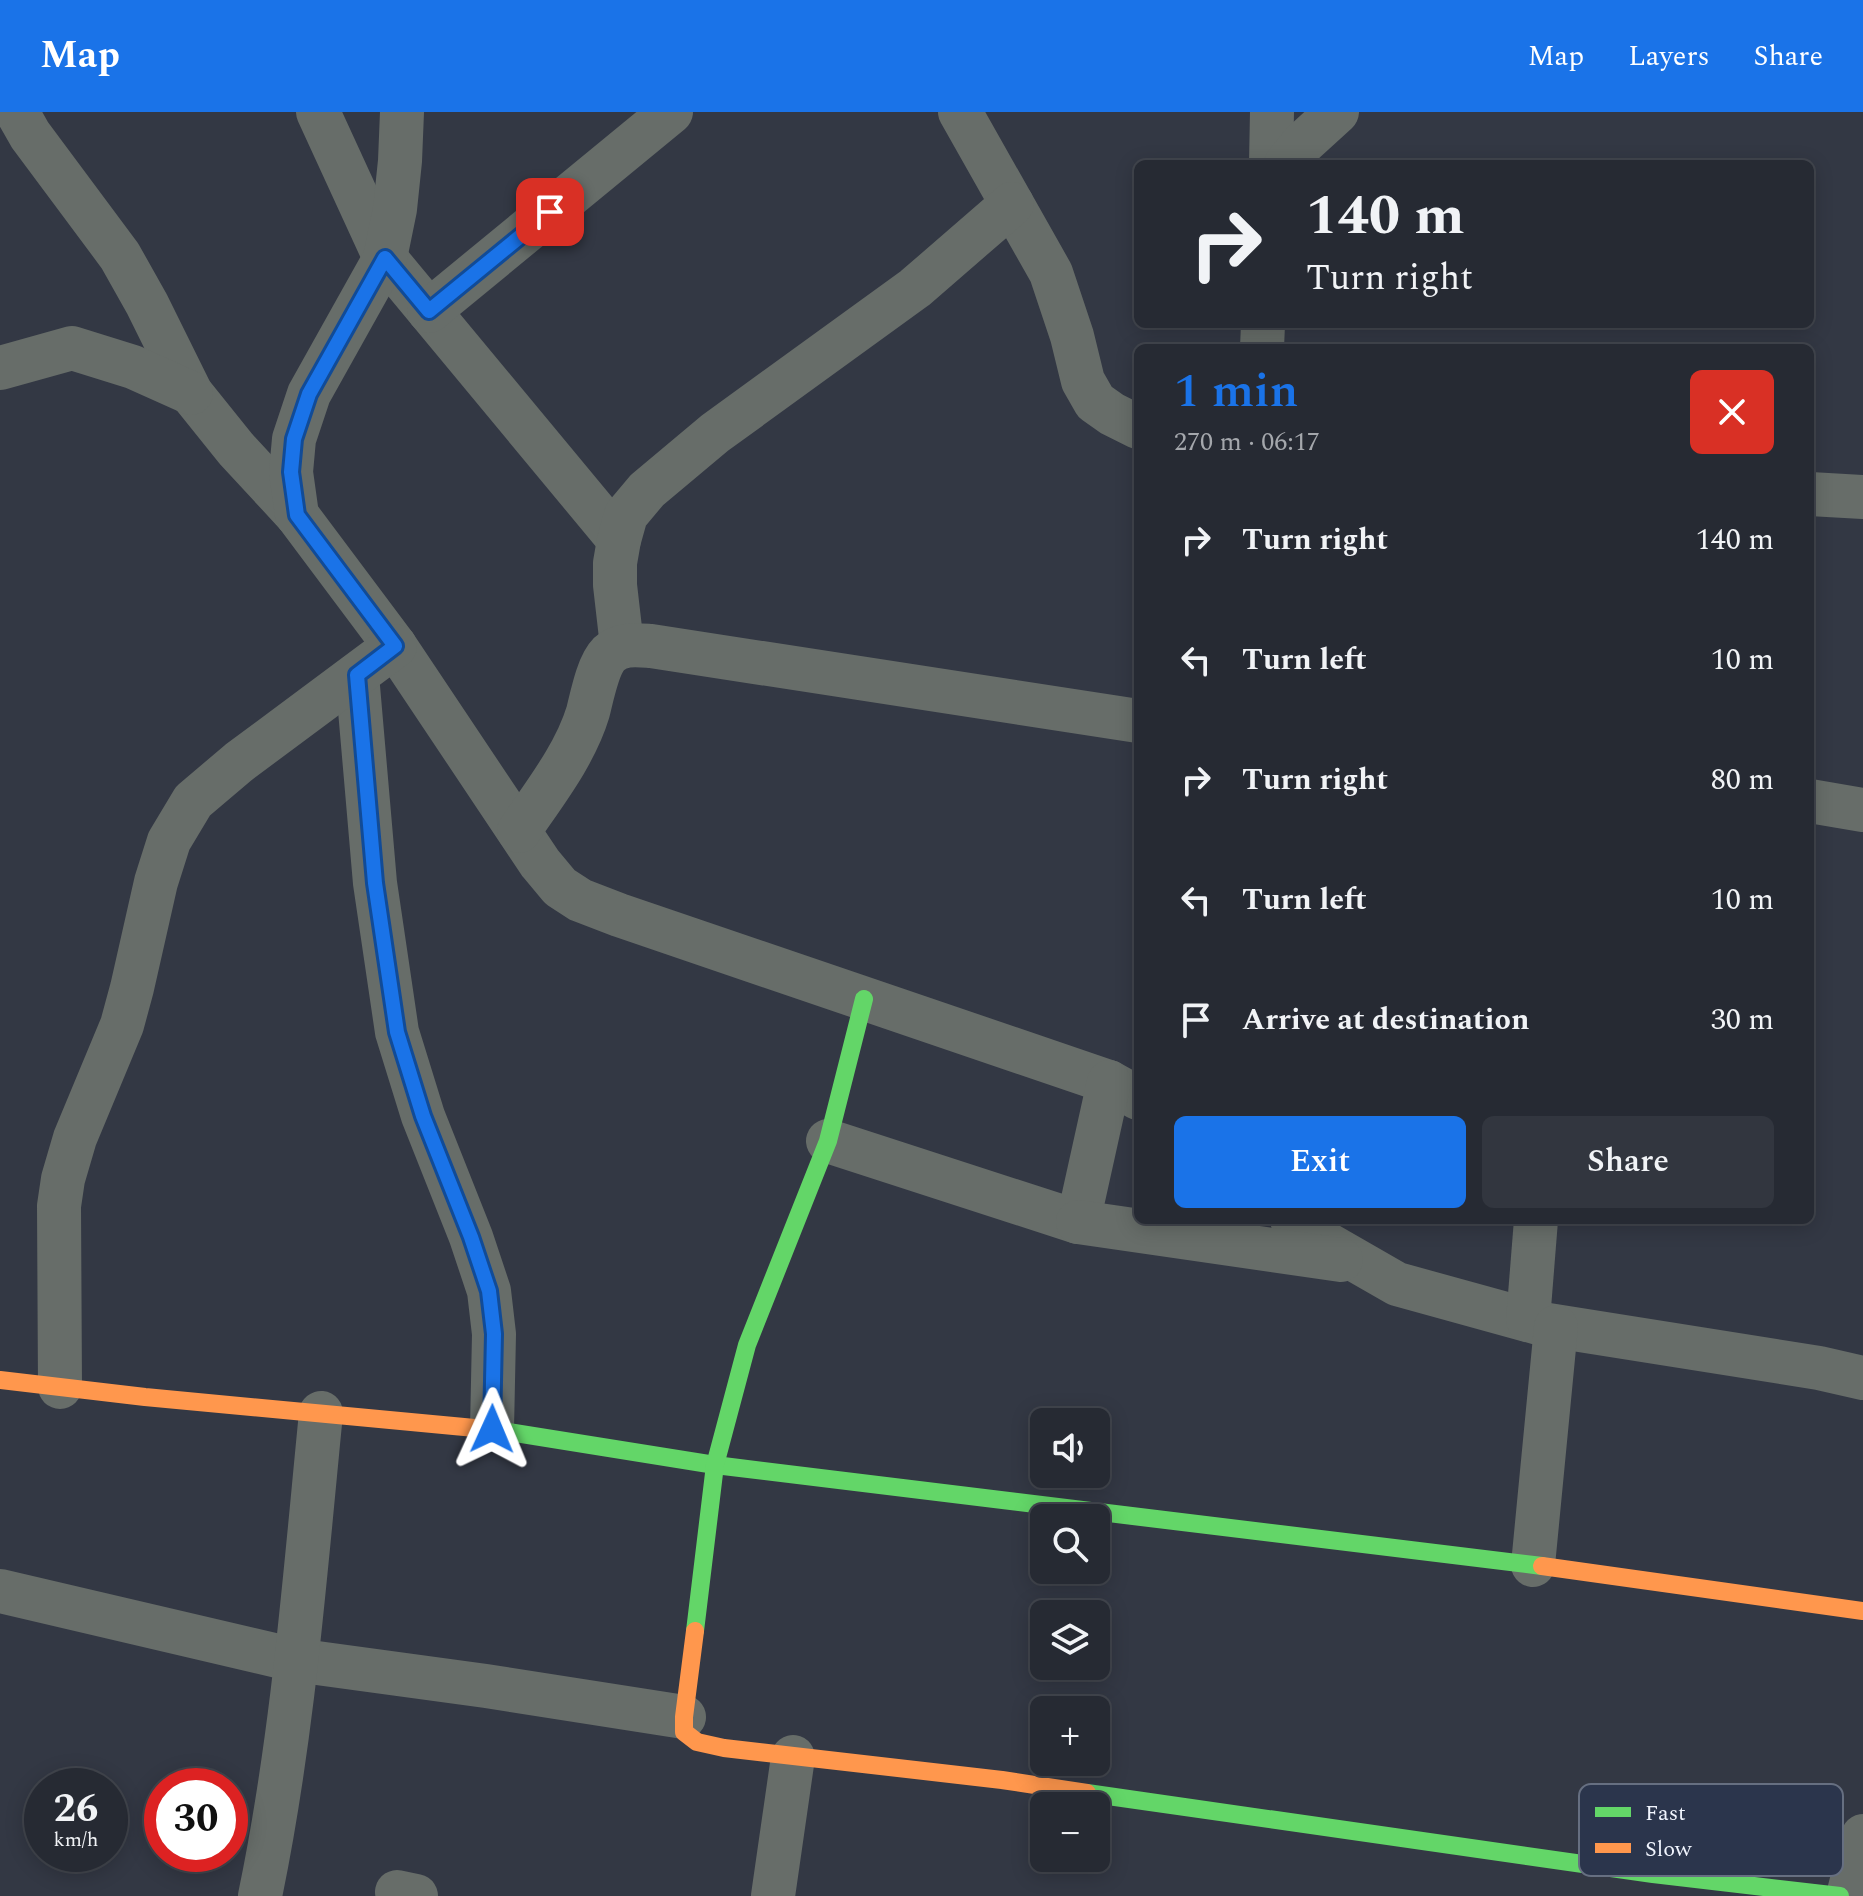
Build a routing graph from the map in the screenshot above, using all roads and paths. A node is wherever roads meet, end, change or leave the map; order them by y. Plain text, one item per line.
1 (17, 112) edge
2 (318, 112) edge
3 (402, 112) edge
4 (671, 112) edge
5 (960, 112) edge
6 (1272, 112) edge
7 (1337, 112) edge
8 (1271, 160) edge
9 (1289, 160) edge
10 (1012, 204) junction
11 (385, 258) junction
12 (429, 311) junction
13 (0, 368) edge
14 (191, 393) junction
15 (1134, 425) edge
16 (1814, 494) edge
17 (1863, 497) edge
18 (297, 515) junction
19 (619, 540) junction
20 (395, 646) junction
21 (622, 646) junction
22 (357, 675) junction
23 (1134, 720) edge
24 (1814, 802) edge
25 (1863, 810) edge
26 (519, 831) junction
27 (864, 999) junction
28 (1124, 1090) edge
29 (828, 1141) junction
30 (1078, 1222) junction
31 (1296, 1224) edge
32 (1536, 1224) edge
33 (1358, 1263) junction
34 (1542, 1323) junction
35 (1863, 1378) edge
36 (0, 1380) edge
37 (60, 1387) junction
38 (321, 1413) junction
39 (492, 1429) junction
40 (715, 1465) junction
41 (1533, 1565) junction
42 (0, 1591) edge
43 (1863, 1611) edge
44 (295, 1660) junction
45 (684, 1717) junction
46 (793, 1757) junction
47 (1863, 1836) edge
48 (1579, 1863) edge
49 (1670, 1876) edge
50 (260, 1896) edge
51 (773, 1896) edge
52 (1840, 1896) edge
53 (1848, 1896) edge

1 - 14 street
2 - 11 street
3 - 11 street
4 - 12 street
5 - 10 street
6 - 8 street
7 - 9 street
10 - 15 street
10 - 19 street
11 - 12 street
11 - 18 street
12 - 19 street
13 - 14 street
14 - 18 street
16 - 17 street
18 - 20 street
19 - 21 street
20 - 22 street
20 - 26 street
21 - 23 street
21 - 26 street
22 - 37 street
22 - 39 street
24 - 25 street
26 - 27 street
27 - 28 street
27 - 29 street
28 - 30 street
29 - 30 street
29 - 40 street
30 - 33 street
31 - 33 street
32 - 34 street
33 - 34 street
34 - 35 street
34 - 41 street
36 - 37 street
37 - 38 street
38 - 39 street
38 - 44 street
39 - 40 street
40 - 41 street
40 - 45 street
41 - 43 street
42 - 44 street
44 - 45 street
44 - 50 street
45 - 46 street
46 - 48 street
46 - 51 street
47 - 53 street
49 - 52 street

